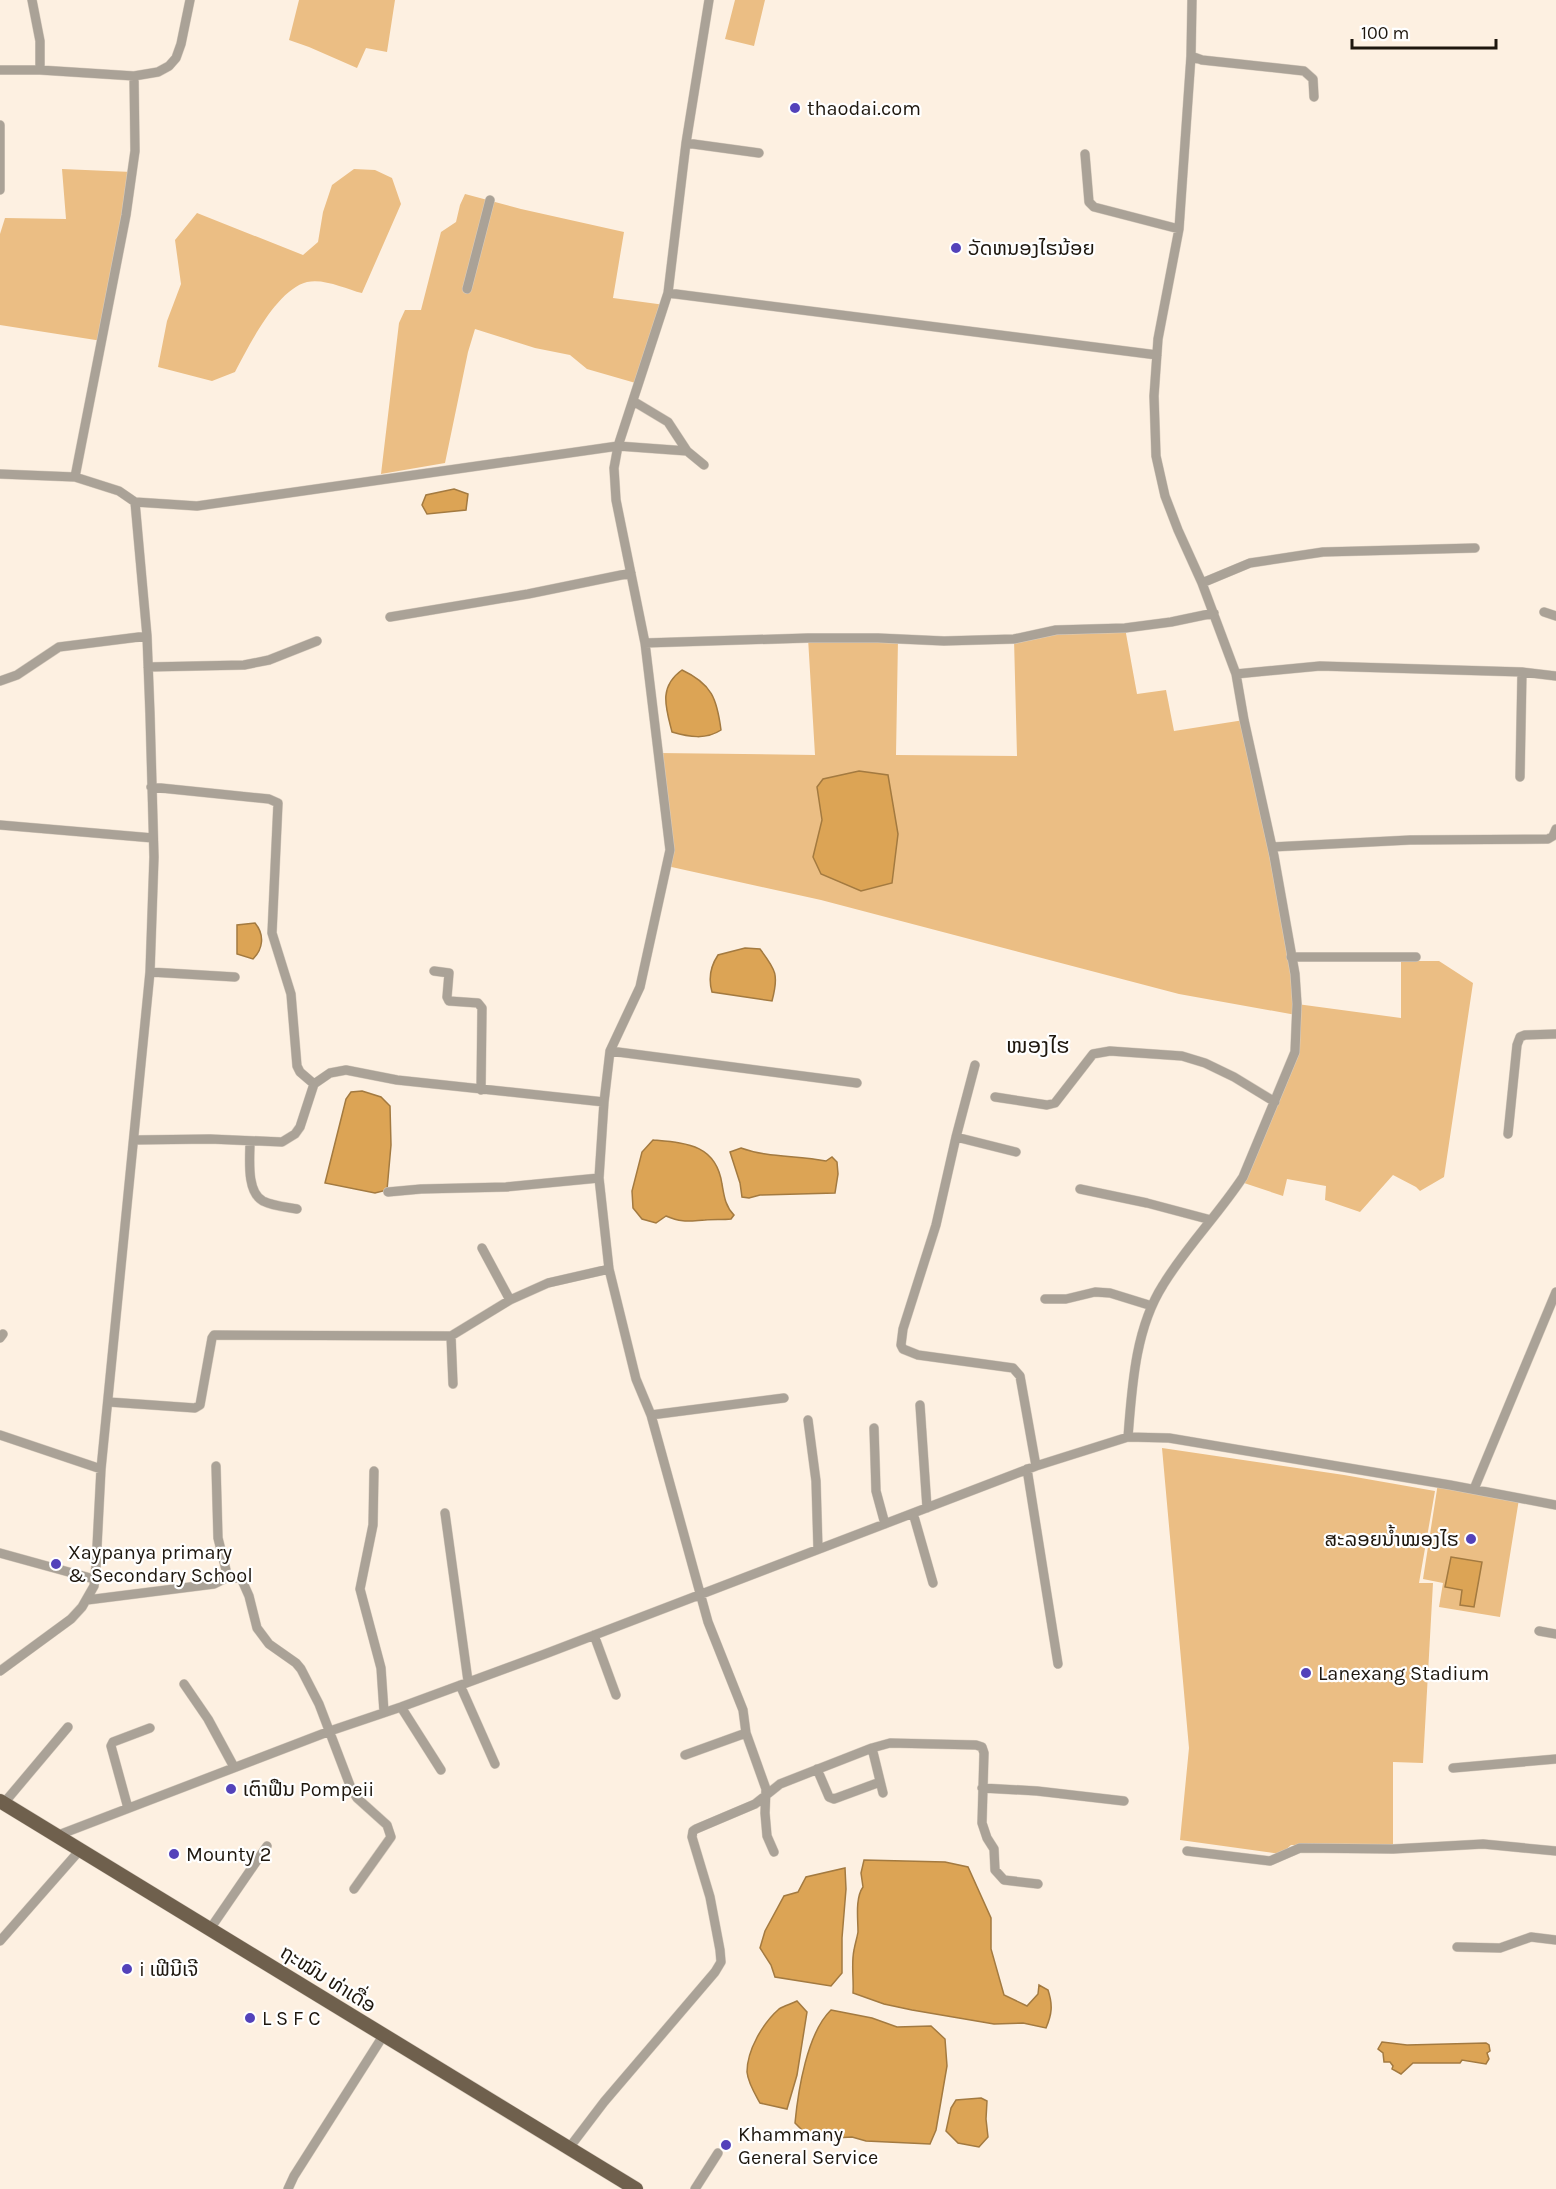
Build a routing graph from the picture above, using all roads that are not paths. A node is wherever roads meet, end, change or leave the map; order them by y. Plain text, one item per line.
1 (32, 0) edge
2 (190, 0) edge
3 (709, 0) edge
4 (1192, 0) edge
5 (1191, 56) junction
6 (0, 70) edge
7 (40, 70) junction
8 (134, 76) junction
9 (1314, 97) dead end
10 (0, 125) edge
11 (686, 143) junction
12 (759, 153) dead end
13 (1085, 154) dead end
14 (0, 190) edge
15 (490, 200) dead end
16 (1179, 229) junction
17 (467, 289) dead end
18 (668, 293) junction
19 (1157, 355) junction
20 (633, 401) junction
21 (618, 446) junction
22 (687, 451) junction
23 (704, 465) dead end
24 (0, 474) edge
25 (75, 477) junction
26 (135, 502) junction
27 (1474, 548) dead end
28 (631, 573) junction
29 (1202, 583) junction
30 (1544, 612) dead end
31 (1214, 613) junction
32 (1556, 616) edge
33 (390, 617) dead end
34 (147, 636) junction
35 (317, 641) dead end
36 (645, 643) junction
37 (148, 667) junction
38 (1522, 672) junction
39 (1236, 674) junction
40 (1556, 676) edge
41 (0, 681) edge
42 (1520, 777) dead end
43 (151, 787) junction
44 (0, 825) edge
45 (1556, 829) edge
46 (153, 838) junction
47 (1272, 848) junction
48 (1291, 957) junction
49 (1416, 957) dead end
50 (434, 971) dead end
51 (150, 972) junction
52 (235, 976) dead end
53 (1556, 1034) edge
54 (610, 1051) junction
55 (975, 1065) dead end
56 (857, 1083) dead end
57 (314, 1084) junction
58 (481, 1090) junction
59 (995, 1097) dead end
60 (603, 1102) junction
61 (1275, 1102) junction
62 (1508, 1134) dead end
63 (956, 1137) junction
64 (134, 1140) junction
65 (250, 1142) junction
66 (1016, 1152) dead end
67 (599, 1178) junction
68 (1080, 1190) dead end
69 (388, 1192) dead end
70 (297, 1209) dead end
71 (1211, 1220) junction
72 (482, 1248) dead end
73 (609, 1269) junction
74 (1556, 1292) edge
75 (1045, 1299) dead end
76 (510, 1300) junction
77 (1152, 1306) junction
78 (451, 1336) junction
79 (453, 1384) dead end
80 (784, 1398) dead end
81 (109, 1402) junction
82 (920, 1405) dead end
83 (651, 1414) junction
84 (808, 1420) dead end
85 (874, 1428) dead end
86 (0, 1435) edge
87 (1128, 1437) junction
88 (216, 1466) dead end
89 (1031, 1467) junction
90 (101, 1469) junction
91 (374, 1471) dead end
92 (1474, 1489) junction
93 (1556, 1505) edge
94 (927, 1508) junction
95 (445, 1513) dead end
96 (913, 1513) junction
97 (885, 1524) junction
98 (818, 1549) junction
99 (0, 1553) edge
100 (226, 1578) junction
101 (94, 1580) junction
102 (933, 1583) dead end
103 (699, 1594) junction
104 (87, 1600) junction
105 (1539, 1630) dead end
106 (1556, 1634) edge
107 (594, 1635) junction
108 (1058, 1664) dead end
109 (0, 1671) edge
110 (464, 1683) junction
111 (184, 1684) dead end
112 (616, 1695) dead end
113 (400, 1707) junction
114 (384, 1712) junction
115 (68, 1727) dead end
116 (150, 1728) dead end
117 (330, 1731) junction
118 (746, 1733) junction
119 (872, 1748) junction
120 (685, 1755) dead end
121 (1556, 1759) edge
122 (495, 1764) dead end
123 (234, 1767) junction
124 (1453, 1768) dead end
125 (817, 1769) junction
126 (441, 1770) dead end
127 (880, 1782) junction
128 (982, 1788) junction
129 (883, 1793) dead end
130 (766, 1794) junction
131 (1124, 1801) dead end
132 (2, 1802) edge
133 (128, 1808) junction
134 (56, 1836) junction
135 (267, 1846) dead end
136 (80, 1850) junction
137 (1186, 1851) dead end
138 (1556, 1851) edge
139 (774, 1852) dead end
140 (1038, 1884) dead end
141 (354, 1889) dead end
142 (210, 1929) junction
143 (1556, 1940) edge
144 (0, 1941) edge
145 (1457, 1947) dead end
146 (383, 2036) junction
147 (568, 2148) junction
148 (718, 2153) dead end
149 (288, 2189) edge
150 (636, 2189) edge
151 (695, 2189) edge

1 - 7 street
2 - 8 street
3 - 11 street
4 - 5 street
5 - 9 street
5 - 16 street
6 - 7 street
7 - 8 street
8 - 25 street
10 - 14 street
11 - 12 street
11 - 18 street
13 - 16 street
15 - 17 street
16 - 19 street
18 - 19 street
18 - 20 street
19 - 29 street
20 - 21 street
20 - 22 street
21 - 22 street
21 - 26 street
21 - 28 street
22 - 23 street
24 - 25 street
25 - 26 street
26 - 34 street
27 - 29 street
28 - 33 street
28 - 36 street
29 - 31 street
30 - 32 street
31 - 36 street
31 - 39 street
34 - 37 street
34 - 41 street
35 - 37 street
36 - 54 street
37 - 43 street
38 - 39 street
38 - 40 street
38 - 42 street
39 - 47 street
43 - 46 street
43 - 57 street
44 - 46 street
45 - 47 street
46 - 51 street
47 - 48 street
48 - 49 street
48 - 61 street
50 - 58 street
51 - 52 street
51 - 64 street
53 - 62 street
54 - 56 street
54 - 60 street
55 - 63 street
57 - 58 street
57 - 65 street
58 - 60 street
59 - 61 street
60 - 67 street
61 - 71 street
63 - 66 street
63 - 89 street
64 - 65 street
64 - 81 street
65 - 70 street
67 - 69 street
67 - 73 street
68 - 71 street
71 - 77 street
72 - 76 street
73 - 76 street
73 - 83 street
74 - 92 street
75 - 77 street
76 - 78 street
77 - 87 street
78 - 79 street
78 - 81 street
80 - 83 street
81 - 90 street
82 - 94 street
83 - 103 street
84 - 98 street
85 - 97 street
86 - 90 street
87 - 89 street
87 - 92 street
88 - 100 street
89 - 94 street
89 - 108 street
90 - 101 street
91 - 114 street
92 - 93 street
94 - 96 street
95 - 110 street
96 - 97 street
96 - 102 street
97 - 98 street
98 - 103 street
99 - 101 street
100 - 104 street
100 - 117 street
101 - 104 street
103 - 107 street
103 - 118 street
104 - 109 street
105 - 106 street
107 - 110 street
107 - 112 street
110 - 113 street
110 - 122 street
111 - 123 street
113 - 114 street
113 - 126 street
114 - 117 street
115 - 132 street
116 - 133 street
117 - 123 street
117 - 141 street
118 - 120 street
118 - 130 street
119 - 125 street
119 - 127 street
119 - 128 street
121 - 124 street
123 - 133 street
125 - 127 street
125 - 130 street
127 - 129 street
128 - 131 street
128 - 140 street
130 - 139 street
130 - 147 street
132 - 134 main road, ຖະໝົນ ທ່າເດື່ອ
133 - 134 street
134 - 136 main road, ຖະໝົນ ທ່າເດື່ອ
135 - 142 street
136 - 142 main road, ຖະໝົນ ທ່າເດື່ອ
136 - 144 street
137 - 138 street
142 - 146 main road, ຖະໝົນ ທ່າເດື່ອ
143 - 145 street
146 - 147 main road, ຖະໝົນ ທ່າເດື່ອ
146 - 149 street
147 - 150 main road, ຖະໝົນ ທ່າເດື່ອ
148 - 151 street

